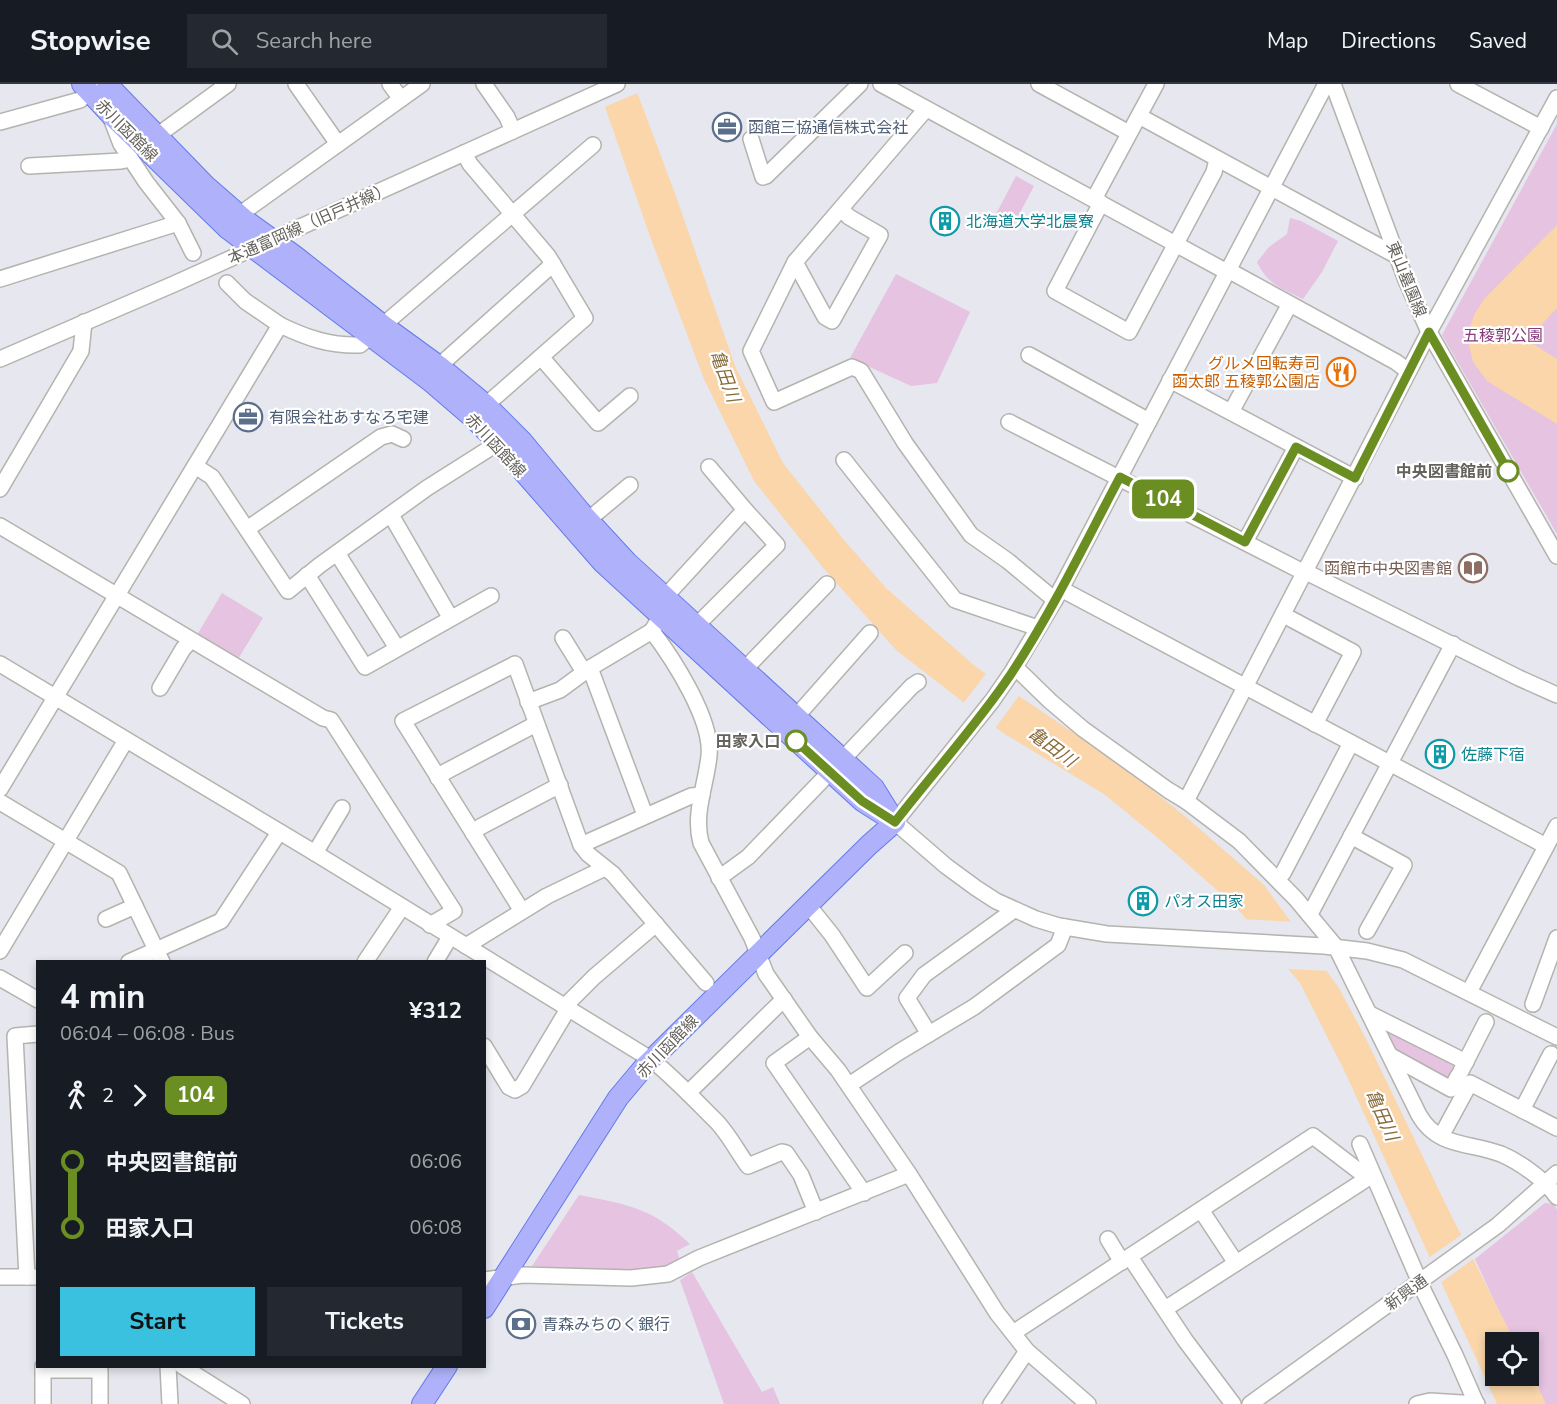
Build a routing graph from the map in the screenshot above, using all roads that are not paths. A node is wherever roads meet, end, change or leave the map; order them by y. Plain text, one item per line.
1 (228, 84) edge
2 (296, 84) edge
3 (390, 84) edge
4 (422, 84) edge
5 (484, 84) edge
6 (617, 84) edge
7 (860, 84) edge
8 (881, 84) edge
9 (1039, 84) edge
10 (1156, 84) edge
11 (1326, 84) edge
12 (1333, 84) edge
13 (1458, 84) edge
14 (95, 86) edge
15 (1557, 98) edge
16 (401, 99) junction
17 (926, 109) junction
18 (110, 114) junction
19 (1139, 116) junction
20 (0, 122) edge
21 (1541, 128) junction
22 (513, 131) junction
23 (1130, 133) junction
24 (158, 135) junction
25 (751, 139) dead end
26 (338, 144) junction
27 (593, 145) dead end
28 (464, 153) junction
29 (130, 159) junction
30 (1217, 159) junction
31 (29, 166) dead end
32 (1271, 188) junction
33 (1097, 201) junction
34 (841, 209) junction
35 (514, 214) junction
36 (239, 215) junction
37 (178, 224) junction
38 (272, 239) junction
39 (1175, 243) junction
40 (253, 249) junction
41 (193, 253) dead end
42 (1397, 256) junction
43 (795, 262) junction
44 (553, 264) junction
45 (1228, 271) junction
46 (0, 279) edge
47 (227, 283) dead end
48 (1286, 311) dead end
49 (84, 322) junction
50 (280, 325) junction
51 (377, 332) junction
52 (1429, 332) junction
53 (1029, 355) dead end
54 (541, 357) junction
55 (0, 359) edge
56 (439, 366) junction
57 (1408, 371) junction
58 (1170, 380) junction
59 (630, 396) dead end
60 (486, 405) junction
61 (1231, 412) junction
62 (1149, 421) junction
63 (1009, 422) dead end
64 (403, 439) dead end
65 (498, 443) junction
66 (1296, 447) junction
67 (844, 460) dead end
68 (195, 466) junction
69 (709, 467) dead end
70 (1120, 477) junction
71 (1355, 478) junction
72 (630, 485) dead end
73 (0, 489) edge
74 (746, 511) junction
75 (391, 515) junction
76 (588, 520) junction
77 (0, 526) edge
78 (247, 529) junction
79 (1245, 542) junction
80 (337, 553) junction
81 (1557, 556) edge
82 (1306, 572) junction
83 (307, 575) junction
84 (826, 584) dead end
85 (1058, 595) junction
86 (117, 596) junction
87 (491, 596) dead end
88 (665, 597) junction
89 (450, 617) junction
90 (1291, 619) dead end
91 (656, 624) junction
92 (696, 626) junction
93 (1038, 628) junction
94 (870, 633) dead end
95 (562, 638) dead end
96 (191, 640) junction
97 (1453, 644) junction
98 (397, 648) junction
99 (0, 664) edge
100 (1013, 669) junction
101 (587, 670) junction
102 (743, 671) junction
103 (918, 682) dead end
104 (1246, 687) junction
105 (160, 688) dead end
106 (1557, 695) edge
107 (56, 697) junction
108 (528, 702) junction
109 (795, 718) junction
110 (536, 724) junction
111 (1315, 724) junction
112 (126, 740) junction
113 (1352, 743) junction
114 (1390, 764) junction
115 (836, 766) junction
116 (438, 778) junction
117 (560, 785) junction
118 (0, 789) edge
119 (702, 795) junction
120 (1186, 801) junction
121 (0, 802) edge
122 (342, 808) dead end
123 (645, 815) junction
124 (895, 822) junction
125 (1557, 826) edge
126 (473, 834) junction
127 (1352, 836) junction
128 (276, 837) dead end
129 (66, 841) junction
130 (581, 844) junction
131 (1546, 846) junction
132 (315, 853) junction
133 (605, 868) junction
134 (1283, 873) dead end
135 (719, 878) junction
136 (808, 905) junction
137 (135, 906) junction
138 (1014, 910) junction
139 (522, 911) junction
140 (399, 913) dead end
141 (1310, 914) junction
142 (106, 919) dead end
143 (656, 924) junction
144 (430, 925) junction
145 (1065, 927) junction
146 (1367, 931) dead end
147 (450, 937) junction
148 (1557, 938) edge
149 (466, 946) junction
150 (1330, 947) junction
151 (0, 951) edge
152 (759, 953) junction
153 (904, 953) dead end
154 (159, 956) edge
155 (139, 960) edge
156 (366, 960) edge
157 (436, 960) edge
158 (0, 978) edge
159 (706, 983) dead end
160 (1469, 992) junction
161 (36, 999) edge
162 (784, 999) junction
163 (1533, 1004) dead end
164 (566, 1008) junction
165 (1370, 1014) junction
166 (1486, 1022) dead end
167 (36, 1034) edge
168 (929, 1034) junction
169 (810, 1037) junction
170 (1557, 1037) edge
171 (486, 1049) edge
172 (1551, 1054) dead end
173 (1391, 1056) junction
174 (652, 1060) junction
175 (1466, 1062) junction
176 (849, 1085) junction
177 (1461, 1086) junction
178 (688, 1093) junction
179 (1522, 1110) junction
180 (1557, 1128) edge
181 (1445, 1129) dead end
182 (1360, 1144) dead end
183 (1557, 1173) edge
184 (909, 1174) junction
185 (1373, 1181) junction
186 (1545, 1185) junction
187 (864, 1192) junction
188 (1557, 1197) edge
189 (1201, 1210) junction
190 (816, 1212) junction
191 (1108, 1239) dead end
192 (1126, 1260) junction
193 (1236, 1263) junction
194 (0, 1277) edge
195 (32, 1277) edge
196 (505, 1278) junction
197 (486, 1280) edge
198 (1422, 1280) junction
199 (486, 1305) edge
200 (1165, 1309) junction
201 (1012, 1333) junction
202 (1027, 1351) junction
203 (43, 1368) edge
204 (168, 1368) edge
205 (185, 1368) edge
206 (446, 1368) edge
207 (424, 1403) edge
208 (43, 1404) edge
209 (100, 1404) edge
210 (170, 1404) edge
211 (242, 1404) edge
212 (991, 1404) edge
213 (1088, 1404) edge
214 (1233, 1404) edge
215 (1250, 1404) edge
216 (1417, 1404) edge
217 (1476, 1404) edge

1 - 24 street
2 - 26 street
3 - 16 street
4 - 16 street
5 - 22 street
6 - 22 street, 本通富岡線（旧戸井線）
7 - 25 street
8 - 17 street
9 - 23 street
10 - 19 street
11 - 32 street
12 - 42 street, 東山墓園線
13 - 21 street
14 - 18 main road, 赤川函館線
14 - 20 street
14 - 24 main road, 赤川函館線
15 - 21 street
16 - 26 street
17 - 33 street
17 - 34 street
18 - 29 street
18 - 40 main road, 赤川函館線
19 - 23 street
19 - 30 street
21 - 52 street
22 - 28 street, 本通富岡線（旧戸井線）
23 - 33 street
24 - 36 main road, 赤川函館線
26 - 36 street
27 - 35 street
28 - 35 street
28 - 38 street, 本通富岡線（旧戸井線）
29 - 31 street
29 - 37 street
30 - 32 street
30 - 39 street
32 - 42 street
32 - 45 street
33 - 39 street
33 - 39 street
34 - 43 street
34 - 43 street
35 - 44 street
35 - 51 street
36 - 38 main road, 赤川函館線
37 - 41 street
37 - 46 street
38 - 40 street, 本通富岡線（旧戸井線）
38 - 51 main road, 赤川函館線
39 - 45 street
40 - 49 street, 本通富岡線（旧戸井線）
40 - 51 main road, 赤川函館線
42 - 52 street, 東山墓園線
43 - 85 street
44 - 54 street
44 - 56 street
45 - 57 street
45 - 58 street
47 - 50 street
48 - 61 street
49 - 55 street, 本通富岡線（旧戸井線）
49 - 73 street
50 - 51 street
50 - 68 street
51 - 56 main road, 赤川函館線
51 - 65 main road, 赤川函館線
52 - 57 street
52 - 81 street, 東山墓園線
53 - 62 street
54 - 59 street
54 - 60 street
56 - 60 main road, 赤川函館線
57 - 71 street
58 - 61 street
58 - 62 street
60 - 76 main road, 赤川函館線
61 - 66 street
62 - 70 street
63 - 70 street
64 - 78 street
65 - 75 street
65 - 91 main road, 赤川函館線
66 - 71 street
66 - 79 street
67 - 93 street
68 - 78 street
68 - 86 street
69 - 74 street
70 - 79 street
70 - 85 street
71 - 82 street
72 - 76 street
74 - 88 street
74 - 92 street
75 - 80 street
75 - 89 street
76 - 88 main road, 赤川函館線
77 - 86 street
78 - 83 street
79 - 82 street
80 - 83 street
80 - 98 street
82 - 97 street
82 - 104 street
83 - 98 street
84 - 102 street
85 - 93 street
85 - 104 street
86 - 96 street
86 - 107 street
87 - 89 street
88 - 92 main road, 赤川函館線
89 - 98 street
90 - 111 street
91 - 101 street
91 - 115 main road, 赤川函館線
91 - 119 street
92 - 102 main road, 赤川函館線
93 - 100 street
94 - 109 street
95 - 101 street
96 - 105 street
96 - 144 street
97 - 106 street
97 - 114 street
99 - 107 street
100 - 120 street
100 - 124 street
101 - 108 street
101 - 123 street
102 - 109 main road, 赤川函館線
103 - 115 street
104 - 111 street
104 - 120 street
107 - 112 street
107 - 118 street
108 - 110 street
108 - 116 street
109 - 115 main road, 赤川函館線
110 - 116 street
110 - 117 street
111 - 113 street
112 - 129 street
112 - 132 street
113 - 114 street
113 - 134 street
114 - 127 street
114 - 131 street
115 - 124 main road, 赤川函館線
115 - 135 street
116 - 126 street
117 - 126 street
117 - 130 street
119 - 123 street
119 - 135 street
120 - 141 street
121 - 129 street
122 - 132 street
123 - 130 street
124 - 136 main road, 赤川函館線
124 - 138 street
125 - 131 street
126 - 139 street
127 - 141 street
127 - 146 street
128 - 154 street
129 - 137 street
129 - 151 street
130 - 133 street
131 - 160 street
132 - 144 street
133 - 139 street
133 - 143 street
135 - 152 street
136 - 152 main road, 赤川函館線
136 - 153 street
137 - 142 street
137 - 154 street
138 - 145 street
138 - 168 street
139 - 149 street
140 - 156 street
141 - 150 street
143 - 159 street
143 - 164 street
144 - 147 street
145 - 150 street
145 - 168 street
147 - 149 street
147 - 157 street
148 - 163 street
149 - 164 street
150 - 160 street
150 - 165 street
152 - 162 street
152 - 174 main road, 赤川函館線
154 - 155 street
158 - 161 street
160 - 170 street
162 - 169 street
162 - 178 street
164 - 171 street
164 - 174 street
165 - 173 street
165 - 175 street
166 - 175 street
167 - 195 street
168 - 176 street
169 - 176 street
169 - 187 street
172 - 179 street
173 - 177 street
173 - 186 street
174 - 178 street
174 - 196 main road, 赤川函館線
175 - 177 street
176 - 184 street
177 - 179 street
177 - 181 street
178 - 190 street
179 - 180 street
182 - 185 street
183 - 186 street, 新興通
184 - 187 street
184 - 201 street
185 - 189 street
185 - 193 street
185 - 198 street
186 - 188 street
186 - 198 street, 新興通
187 - 190 street
189 - 192 street
189 - 193 street
190 - 196 street
191 - 192 street
192 - 200 street
192 - 201 street
193 - 200 street
194 - 195 street
196 - 197 street
196 - 199 main road, 赤川函館線
198 - 215 street, 新興通
198 - 217 street
200 - 214 street
201 - 202 street
202 - 212 street
202 - 213 street
203 - 208 street
203 - 209 street
204 - 210 street
205 - 211 street
206 - 207 main road
216 - 217 street

